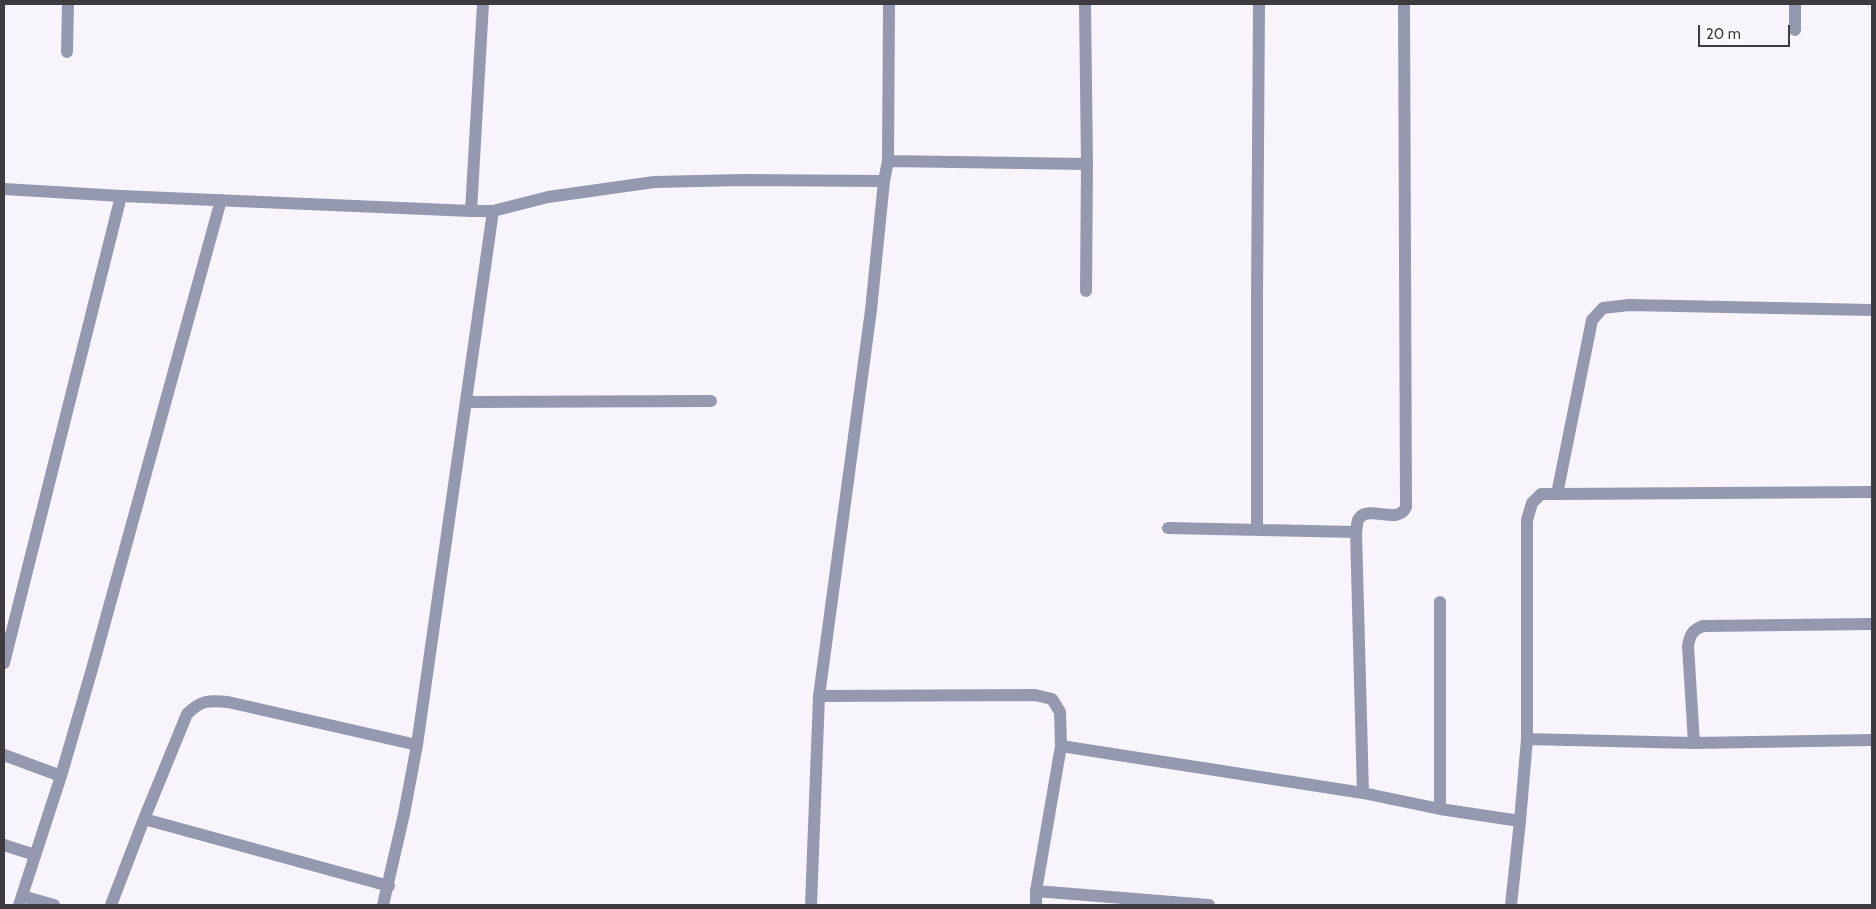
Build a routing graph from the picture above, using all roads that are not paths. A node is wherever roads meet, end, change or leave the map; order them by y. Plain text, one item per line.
1 (68, 4) edge
2 (483, 4) edge
3 (889, 4) edge
4 (1084, 4) edge
5 (1260, 4) edge
6 (1404, 4) edge
7 (1795, 4) edge
8 (1795, 30) dead end
9 (66, 52) dead end
10 (888, 161) junction
11 (1087, 164) junction
12 (884, 181) junction
13 (4, 189) edge
14 (121, 196) junction
15 (221, 200) junction
16 (492, 210) junction
17 (470, 211) junction
18 (1086, 290) dead end
19 (1872, 310) edge
20 (711, 401) dead end
21 (466, 402) junction
22 (1872, 492) edge
23 (1557, 494) junction
24 (1168, 528) dead end
25 (1257, 529) junction
26 (1356, 532) junction
27 (1440, 602) dead end
28 (1872, 624) edge
29 (4, 663) edge
30 (819, 696) junction
31 (1527, 739) junction
32 (1872, 740) edge
33 (1694, 743) junction
34 (417, 745) junction
35 (1061, 746) junction
36 (4, 755) edge
37 (61, 776) junction
38 (1363, 792) junction
39 (1440, 810) junction
40 (144, 819) junction
41 (1520, 821) junction
42 (4, 845) edge
43 (35, 855) junction
44 (389, 886) junction
45 (1036, 891) junction
46 (21, 900) edge
47 (54, 905) edge
48 (111, 905) edge
49 (383, 905) edge
50 (811, 905) edge
51 (1036, 905) edge
52 (1209, 905) edge
53 (1511, 905) edge

1 - 9 street
2 - 17 street
3 - 10 street
4 - 11 street
5 - 25 street
6 - 26 street
7 - 8 street
10 - 11 street
10 - 12 street
11 - 18 street
12 - 16 street
12 - 30 street
13 - 14 street
14 - 15 street
14 - 29 street
15 - 17 street
15 - 37 street
16 - 17 street
16 - 21 street
19 - 23 street
20 - 21 street
21 - 34 street
22 - 23 street
23 - 31 street
24 - 25 street
25 - 26 street
26 - 38 street
27 - 39 street
28 - 33 street
30 - 35 street
30 - 50 street
31 - 33 street
31 - 41 street
32 - 33 street
34 - 40 street
34 - 44 street
35 - 38 street
35 - 45 street
36 - 37 street
37 - 43 street
38 - 39 street
39 - 41 street
40 - 44 street
40 - 48 street
41 - 53 street
42 - 43 street
43 - 46 street
44 - 49 street
45 - 51 street
45 - 52 street
46 - 47 street

